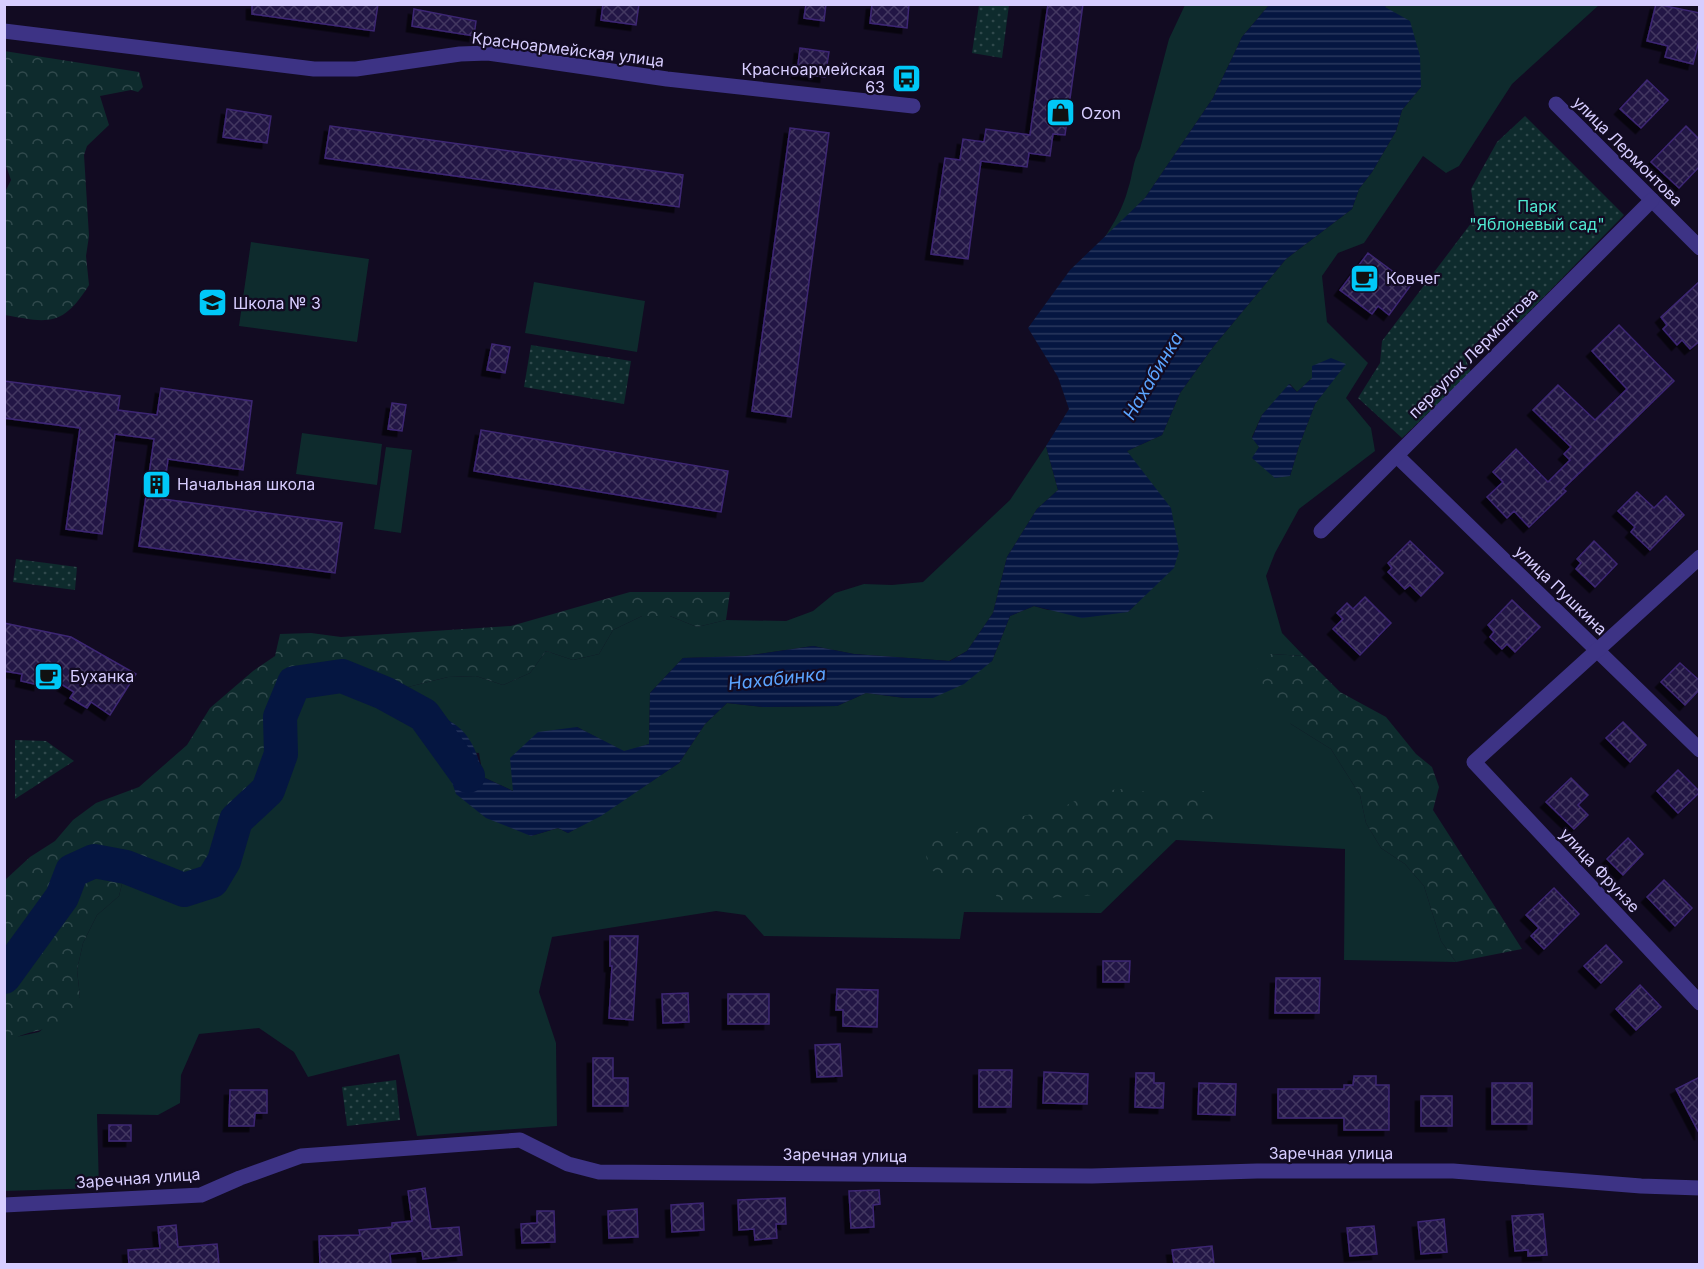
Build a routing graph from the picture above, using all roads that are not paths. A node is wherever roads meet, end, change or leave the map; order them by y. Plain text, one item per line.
1 (4, 31) edge
2 (1556, 104) dead end
3 (913, 106) dead end
4 (1652, 200) junction
5 (1700, 248) edge
6 (1397, 456) junction
7 (1321, 531) dead end
8 (1700, 556) edge
9 (1598, 651) junction
10 (1700, 750) edge
11 (1700, 1003) edge
12 (1700, 1188) edge
13 (4, 1205) edge

1 - 3 street, Красноармейская улица
2 - 4 street, улица Лермонтова
4 - 5 street, улица Лермонтова
4 - 6 street, переулок Лермонтова
6 - 7 street, переулок Лермонтова
6 - 9 street, улица Пушкина
8 - 9 street
9 - 10 street, улица Пушкина
9 - 11 street, улица Фрунзе
12 - 13 street, Заречная улица

